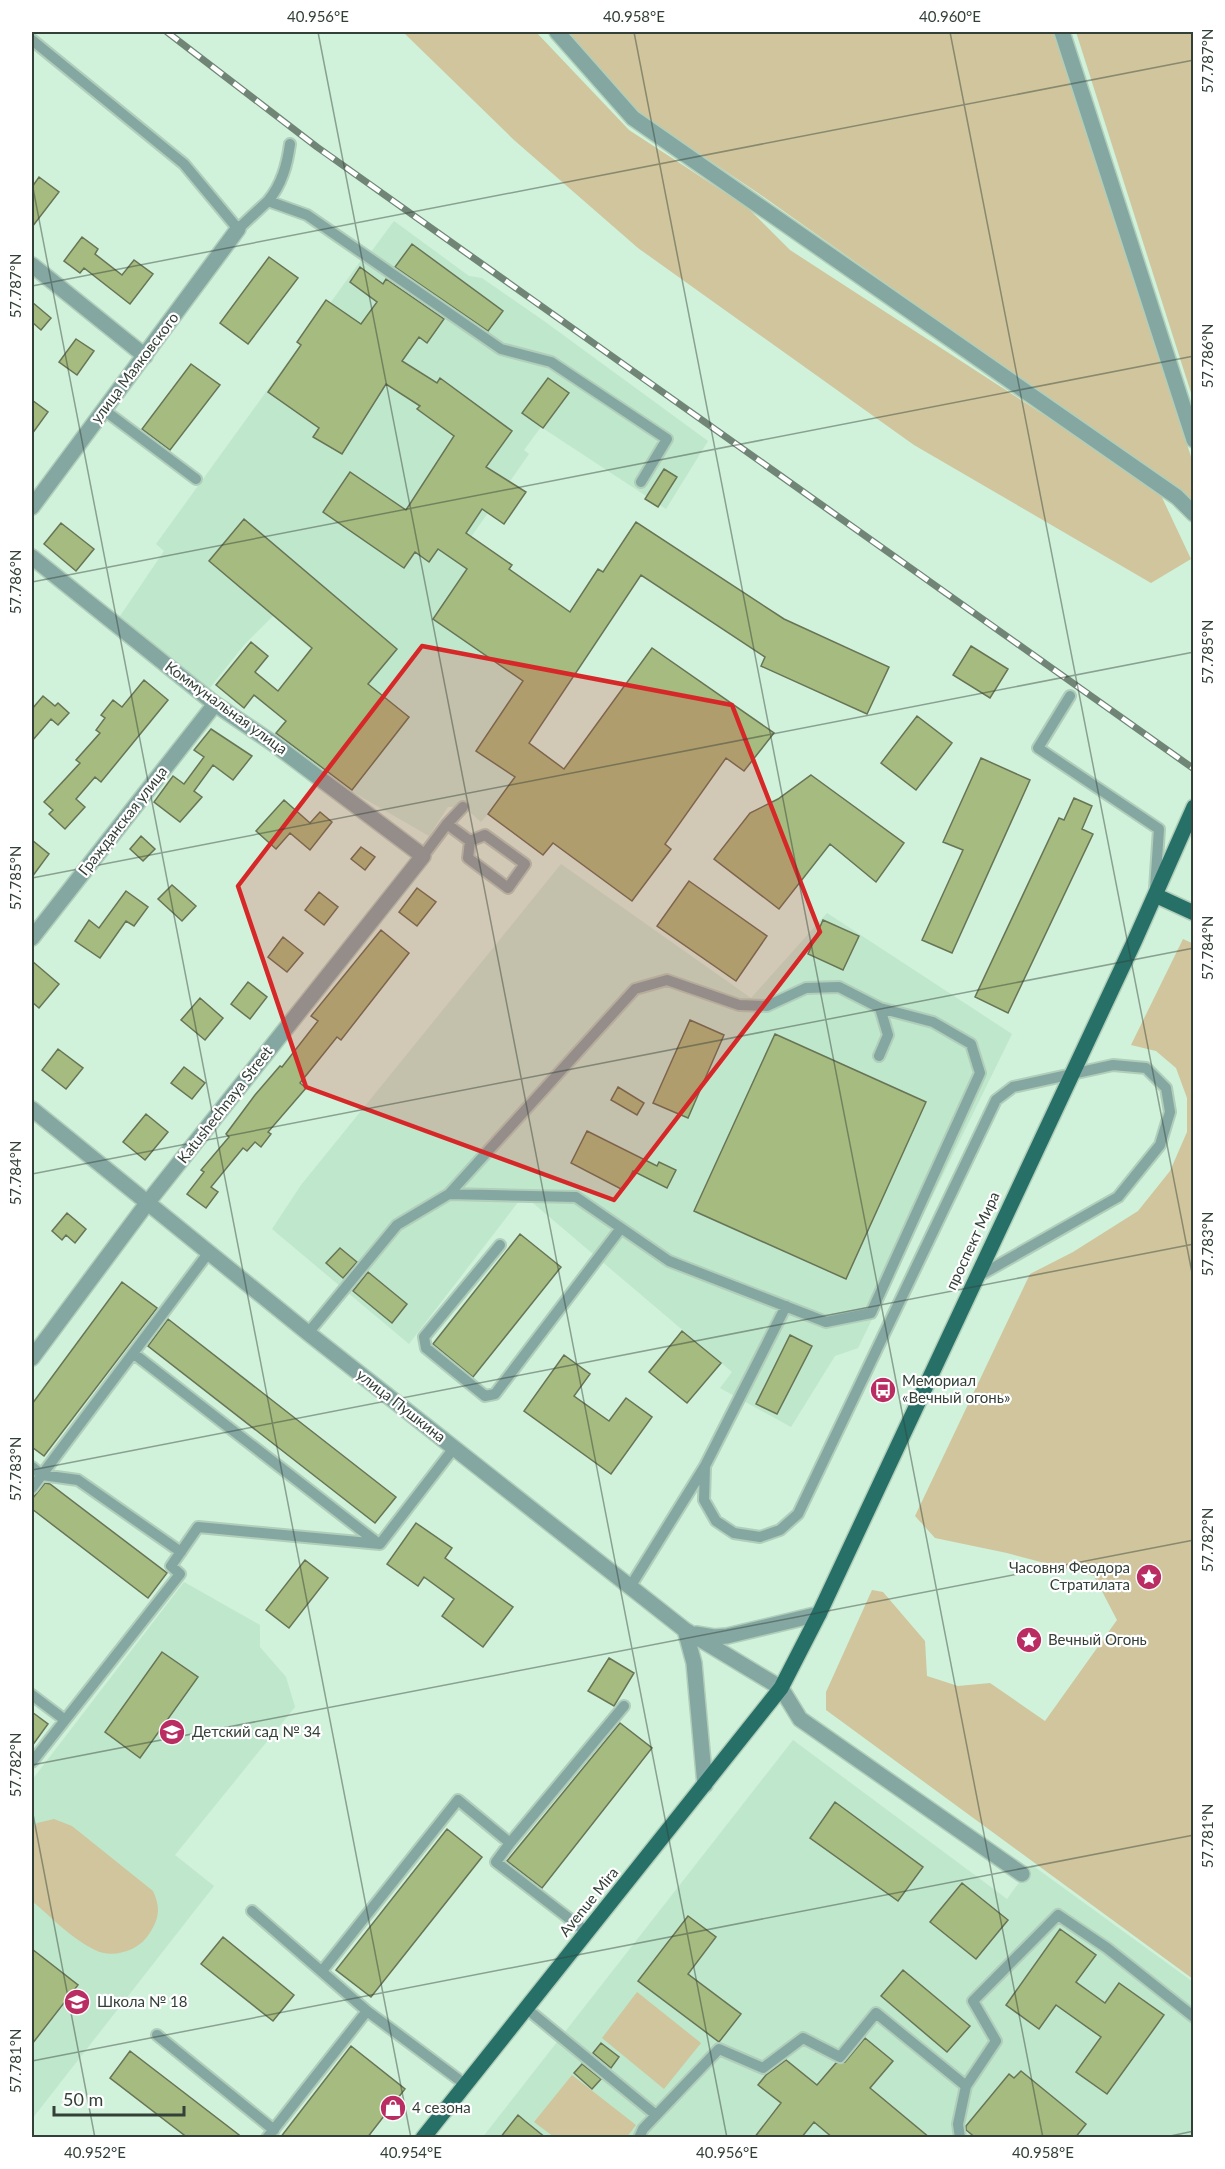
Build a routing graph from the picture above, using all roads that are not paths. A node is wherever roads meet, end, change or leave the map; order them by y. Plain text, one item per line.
1 (557, 32) edge
2 (1062, 32) edge
3 (32, 40) edge
4 (290, 144) dead end
5 (268, 201) junction
6 (238, 229) junction
7 (32, 265) edge
8 (145, 356) junction
9 (104, 410) junction
10 (1194, 440) edge
11 (196, 479) dead end
12 (641, 482) dead end
13 (32, 507) edge
14 (1194, 514) edge
15 (32, 557) edge
16 (1070, 696) dead end
17 (215, 704) junction
18 (464, 807) dead end
19 (1194, 807) edge
20 (447, 824) junction
21 (470, 841) junction
22 (423, 856) junction
23 (1155, 895) junction
24 (1194, 913) edge
25 (32, 938) edge
26 (880, 1008) junction
27 (879, 1056) dead end
28 (1071, 1075) junction
29 (32, 1109) edge
30 (449, 1194) junction
31 (148, 1202) junction
32 (621, 1228) junction
33 (500, 1245) dead end
34 (209, 1252) junction
35 (975, 1279) junction
36 (786, 1306) junction
37 (308, 1333) junction
38 (133, 1353) junction
39 (32, 1358) edge
40 (454, 1448) junction
41 (705, 1466) junction
42 (32, 1467) edge
43 (42, 1475) junction
44 (32, 1488) edge
45 (380, 1544) junction
46 (181, 1552) junction
47 (630, 1587) junction
48 (819, 1614) junction
49 (685, 1630) junction
50 (781, 1688) junction
51 (32, 1695) edge
52 (624, 1706) dead end
53 (65, 1720) junction
54 (32, 1762) edge
55 (705, 1785) junction
56 (510, 1844) junction
57 (1022, 1874) dead end
58 (252, 1911) dead end
59 (588, 1933) junction
60 (322, 1971) junction
61 (527, 2009) junction
62 (367, 2011) junction
63 (1194, 2017) edge
64 (157, 2035) dead end
65 (466, 2085) junction
66 (966, 2086) junction
67 (656, 2115) junction
68 (270, 2134) edge
69 (423, 2138) edge
70 (639, 2138) edge
71 (960, 2138) edge

1 - 14 street
2 - 10 street
3 - 6 lane
4 - 5 lane
5 - 6 lane
5 - 12 lane
6 - 8 street, улица Маяковского
7 - 8 street
8 - 9 street, улица Маяковского
9 - 11 lane
9 - 13 street, улица Маяковского
15 - 17 street, Коммунальная улица
16 - 23 lane
17 - 22 street, Коммунальная улица
17 - 25 street, Гражданская улица
18 - 20 lane
19 - 23 main road, проспект Мира
20 - 21 lane
20 - 22 lane
21 - 21 lane
22 - 31 street, Katushechnaya Street
23 - 24 main road
23 - 28 main road, проспект Мира
26 - 27 lane
26 - 30 lane
26 - 36 lane
28 - 35 main road, проспект Мира
28 - 35 lane
28 - 41 lane
29 - 31 street, улица Пушкина
30 - 32 lane
30 - 37 lane
31 - 34 street, улица Пушкина
31 - 39 street, Katushechnaya Street
32 - 33 lane
32 - 36 lane
34 - 37 street, улица Пушкина
34 - 38 lane
35 - 48 main road, проспект Мира
36 - 41 lane
37 - 40 street, улица Пушкина
38 - 43 lane
38 - 45 lane
40 - 45 lane
40 - 47 street, улица Пушкина
41 - 47 lane
42 - 43 lane
43 - 44 lane
43 - 46 lane
45 - 46 lane
46 - 53 lane
47 - 49 street, улица Пушкина
48 - 49 street
48 - 50 main road, проспект Мира
49 - 50 street, улица Пушкина
49 - 55 street
50 - 55 main road, Avenue Mira
50 - 57 street
51 - 53 lane
52 - 56 lane
53 - 54 lane
55 - 59 main road, Avenue Mira
56 - 59 lane
56 - 60 lane
58 - 60 lane
59 - 61 main road, Avenue Mira
60 - 62 lane
61 - 65 main road, Avenue Mira
61 - 67 lane
62 - 65 lane
62 - 68 lane
63 - 66 lane
64 - 68 lane
65 - 69 main road, Avenue Mira
66 - 67 lane
66 - 71 lane
67 - 70 lane

